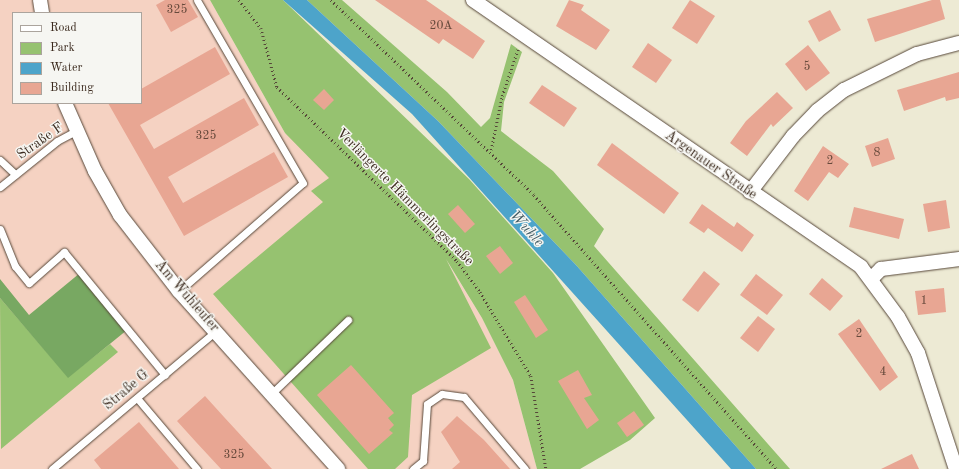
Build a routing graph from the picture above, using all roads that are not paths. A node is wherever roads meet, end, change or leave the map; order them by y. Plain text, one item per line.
1 (40, 0) edge
2 (197, 0) edge
3 (473, 0) edge
4 (42, 12) edge
5 (959, 43) edge
6 (65, 104) edge
7 (76, 131) junction
8 (0, 160) edge
9 (15, 174) junction
10 (0, 187) edge
11 (750, 192) junction
12 (0, 229) edge
13 (959, 258) edge
14 (872, 278) junction
15 (179, 291) junction
16 (348, 320) dead end
17 (216, 331) junction
18 (165, 376) junction
19 (271, 394) junction
20 (137, 398) junction
21 (52, 469) edge
22 (197, 469) edge
23 (338, 469) edge
24 (413, 469) edge
25 (525, 469) edge
26 (956, 469) edge

1 - 4 street
2 - 15 lane
3 - 11 street, Argenauer Straße
5 - 11 street
6 - 7 street, Am Wuhleufer
7 - 9 lane, Straße F
7 - 15 street, Am Wuhleufer
8 - 9 lane
9 - 10 lane, Straße F
11 - 14 street, Argenauer Straße
12 - 18 lane
13 - 14 street
14 - 26 street
15 - 17 street, Am Wuhleufer
16 - 19 lane
17 - 18 lane, Straße G
17 - 19 street, Am Wuhleufer
18 - 20 lane, Straße G
19 - 23 street, Am Wuhleufer
20 - 21 lane, Straße G
20 - 22 lane
24 - 25 lane

